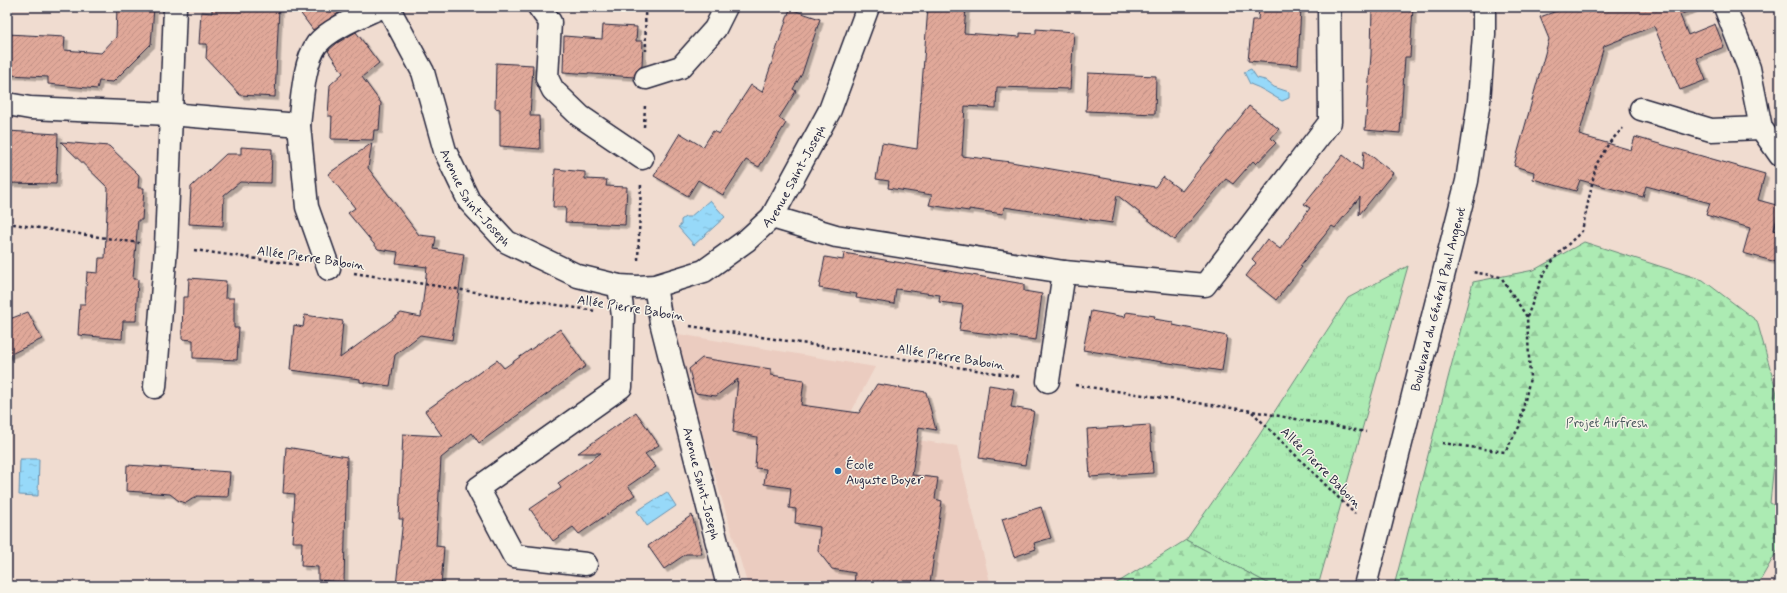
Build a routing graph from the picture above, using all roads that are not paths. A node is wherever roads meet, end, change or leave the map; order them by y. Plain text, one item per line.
1 (175, 7) edge
2 (381, 7) edge
3 (388, 7) edge
4 (539, 7) edge
5 (726, 7) edge
6 (868, 7) edge
7 (1329, 7) edge
8 (1484, 7) edge
9 (1725, 7) edge
10 (646, 78) dead end
11 (7, 104) edge
12 (1641, 109) road end
13 (170, 114) junction
14 (299, 125) junction
15 (1761, 128) junction
16 (1780, 155) edge
17 (642, 158) dead end
18 (772, 217) junction
19 (329, 269) road end
20 (1064, 272) junction
21 (619, 286) junction
22 (655, 286) junction
23 (1048, 381) road end
24 (154, 387) dead end
25 (586, 564) dead end
26 (728, 586) edge
27 (1365, 586) edge

1 - 13 street
2 - 14 street
3 - 21 street, Avenue Saint-Joseph
4 - 17 street
5 - 10 street
6 - 18 street, Avenue Saint-Joseph
7 - 20 street
8 - 27 street, Boulevard du Général Paul Angenot
9 - 15 street
11 - 13 street
12 - 15 street
13 - 14 street
13 - 24 street
14 - 19 street
15 - 16 street
18 - 20 street
18 - 22 street, Avenue Saint-Joseph
20 - 23 street
21 - 22 street, Avenue Saint-Joseph
21 - 25 street
22 - 26 street, Avenue Saint-Joseph

